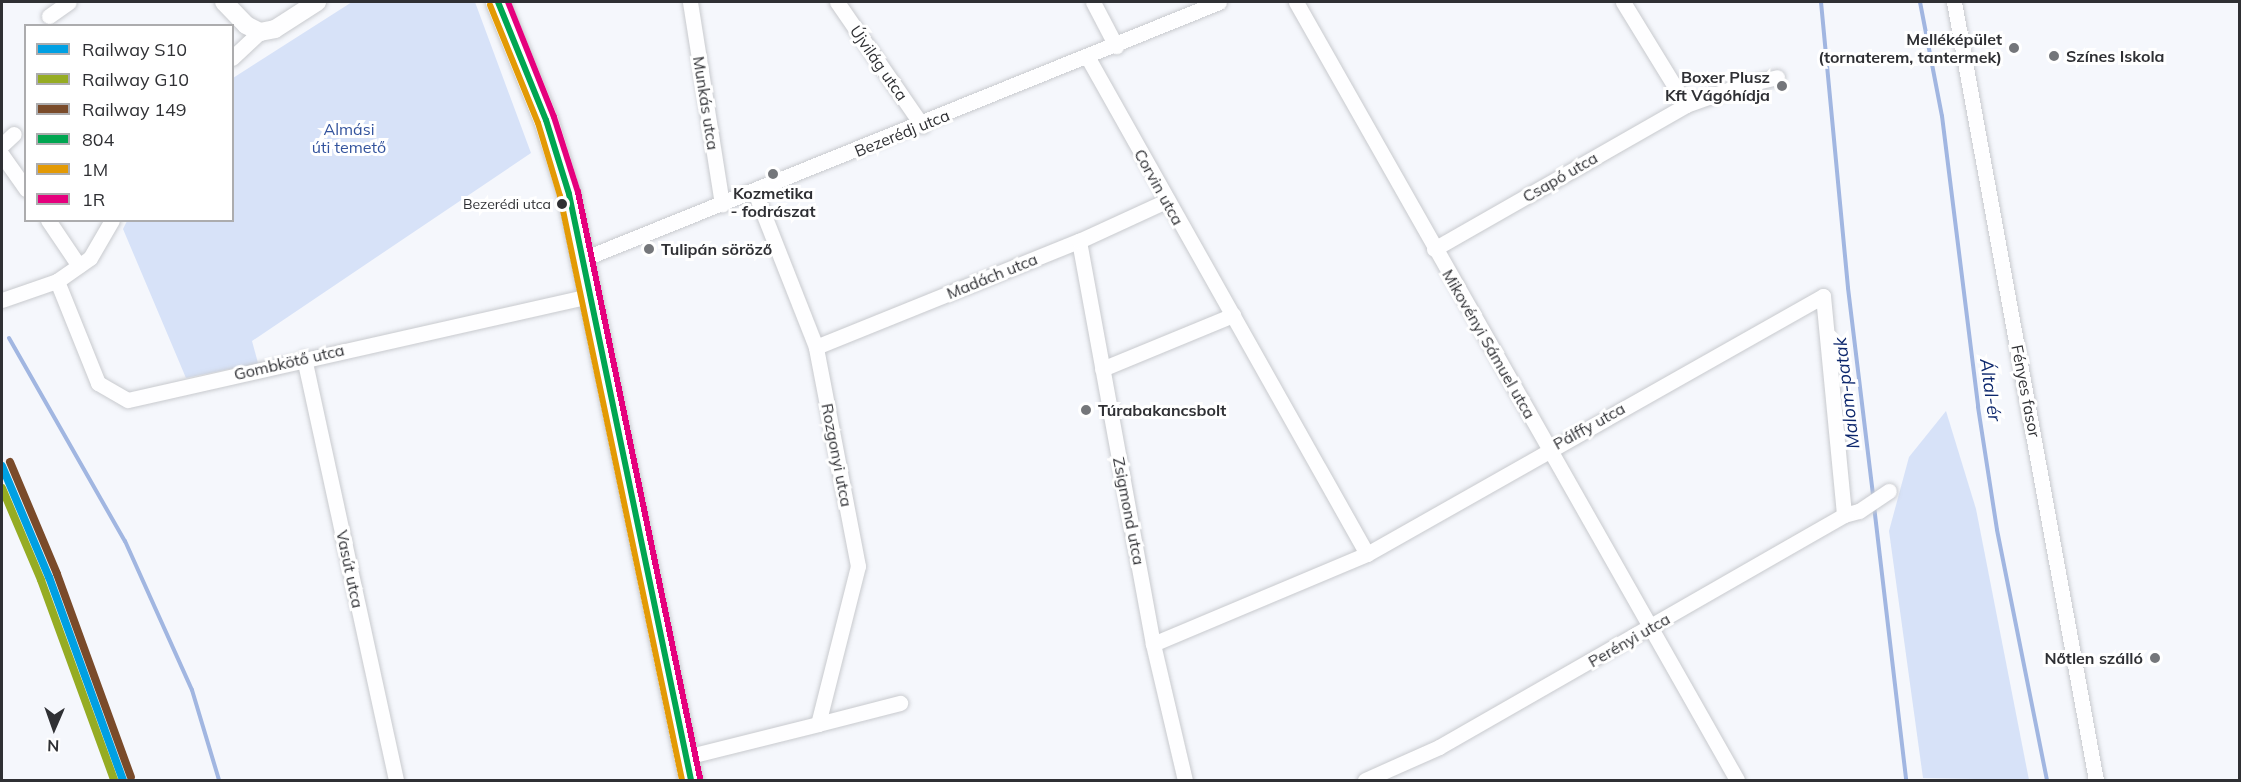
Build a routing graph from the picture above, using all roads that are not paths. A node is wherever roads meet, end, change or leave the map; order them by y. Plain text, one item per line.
1 (69, 2) edge
2 (224, 2) edge
3 (317, 2) edge
4 (498, 2) edge
5 (690, 2) edge
6 (837, 2) edge
7 (1094, 2) edge
8 (1220, 2) edge
9 (1296, 2) edge
10 (1623, 2) edge
11 (1954, 2) edge
12 (50, 16) dead end
13 (260, 32) junction
14 (1116, 46) junction
15 (234, 56) edge
16 (1088, 58) junction
17 (1777, 77) dead end
18 (1686, 105) junction
19 (922, 125) junction
20 (14, 134) dead end
21 (2, 145) edge
22 (2, 155) edge
23 (24, 186) edge
24 (755, 192) junction
25 (1166, 201) junction
26 (722, 204) junction
27 (49, 222) edge
28 (111, 222) edge
29 (1079, 241) junction
30 (1434, 249) junction
31 (583, 258) junction
32 (79, 266) junction
33 (57, 281) junction
34 (591, 296) junction
35 (2, 300) edge
36 (1233, 315) junction
37 (816, 347) junction
38 (304, 358) junction
39 (1102, 369) junction
40 (1548, 449) junction
41 (1889, 491) dead end
42 (1852, 513) junction
43 (1367, 554) junction
44 (1652, 628) junction
45 (1153, 644) junction
46 (900, 703) dead end
47 (818, 724) junction
48 (689, 769) edge
49 (396, 780) edge
50 (1185, 780) edge
51 (1365, 780) edge
52 (1737, 780) edge
53 (2096, 780) edge

1 - 12 street
2 - 13 street
3 - 13 street
4 - 31 main road
5 - 26 street, Munkás utca
6 - 19 street, Újvilág utca
7 - 14 street
8 - 14 street, Bezerédj utca
9 - 30 street, Mikovényi Sámuel utca
10 - 18 street
11 - 53 street, Fényes fasor
13 - 15 street
14 - 16 street, Bezerédj utca
16 - 19 street, Bezerédj utca
16 - 25 street, Corvin utca
17 - 18 street, Csapó utca
18 - 30 street, Csapó utca
19 - 24 street, Bezerédj utca
20 - 21 street
22 - 23 street
24 - 26 street, Bezerédj utca
24 - 37 street, Rozgonyi utca
25 - 29 street, Madách utca
25 - 36 street, Corvin utca
26 - 31 street, Bezerédj utca
27 - 32 street
28 - 32 street
29 - 37 street, Madách utca
29 - 39 street, Zsigmond utca
30 - 40 street, Mikovényi Sámuel utca
31 - 34 main road
32 - 33 street
33 - 35 street
33 - 38 street, Gombkötő utca
34 - 38 street, Gombkötő utca
34 - 48 main road
36 - 39 street
36 - 43 street, Corvin utca
37 - 47 street, Rozgonyi utca
38 - 49 street, Vasút utca
39 - 45 street, Zsigmond utca
40 - 42 street, Pálffy utca
40 - 43 street, Pálffy utca
40 - 44 street, Mikovényi Sámuel utca
41 - 42 street, Perényi utca
42 - 44 street, Perényi utca
43 - 45 street, Pálffy utca
44 - 51 street, Perényi utca
44 - 52 street, Mikovényi Sámuel utca
45 - 50 street, Zsigmond utca
46 - 47 street
47 - 48 street

